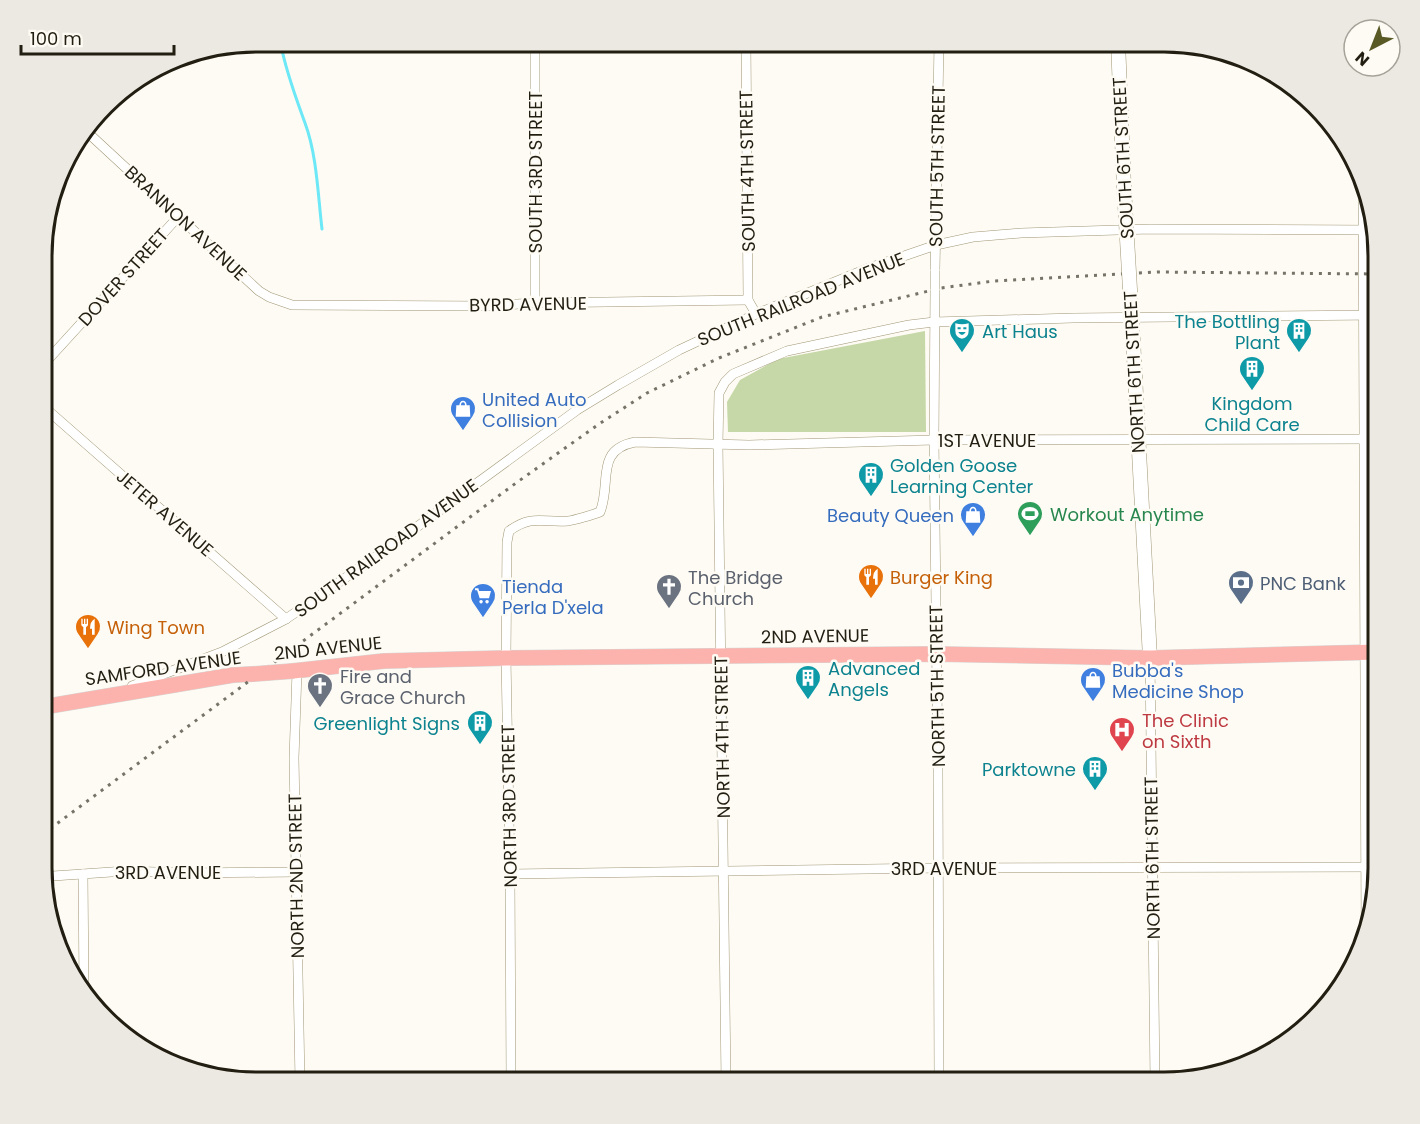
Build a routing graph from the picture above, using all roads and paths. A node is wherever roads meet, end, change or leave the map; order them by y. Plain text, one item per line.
1 (535, 52) edge
2 (746, 53) edge
3 (939, 53) edge
4 (1118, 53) edge
5 (92, 137) edge
6 (178, 217) junction
7 (1366, 230) edge
8 (1367, 242) edge
9 (936, 245) junction
10 (1129, 274) joint
11 (935, 290) joint
12 (748, 300) junction
13 (535, 303) junction
14 (292, 305) joint
15 (756, 314) junction
16 (1363, 315) junction
17 (1368, 315) edge
18 (934, 318) junction
19 (52, 355) edge
20 (52, 414) edge
21 (1364, 439) junction
22 (1368, 439) edge
23 (934, 440) junction
24 (1138, 441) junction
25 (718, 444) junction
26 (509, 531) joint
27 (1368, 547) edge
28 (286, 619) junction
29 (1367, 652) edge
30 (935, 654) junction
31 (721, 656) junction
32 (506, 658) junction
33 (1150, 658) junction
34 (295, 671) junction
35 (253, 674) joint
36 (110, 695) junction
37 (53, 705) edge
38 (1367, 820) edge
39 (1152, 867) junction
40 (1366, 867) junction
41 (938, 868) junction
42 (724, 870) junction
43 (296, 872) junction
44 (82, 874) junction
45 (510, 874) junction
46 (53, 876) edge
47 (1366, 890) edge
48 (84, 976) edge
49 (300, 1071) edge
50 (511, 1071) edge
51 (726, 1072) edge
52 (939, 1072) edge
53 (1155, 1072) edge

1 - 13 street, SOUTH 3RD STREET
2 - 12 street, SOUTH 4TH STREET
3 - 9 street, SOUTH 5TH STREET
4 - 10 street, SOUTH 6TH STREET, bridge
5 - 6 street, BRANNON AVENUE
6 - 14 street, BRANNON AVENUE
6 - 19 street, DOVER STREET
7 - 9 street, SOUTH RAILROAD AVENUE
8 - 16 street
9 - 11 street, SOUTH 5TH STREET, bridge
9 - 15 street, SOUTH RAILROAD AVENUE
10 - 24 street, NORTH 6TH STREET, bridge
11 - 18 street, NORTH 5TH STREET
12 - 13 street, BYRD AVENUE
12 - 15 street
13 - 14 street, BYRD AVENUE
15 - 28 street, SOUTH RAILROAD AVENUE
16 - 17 street
16 - 18 street
16 - 21 street
18 - 23 street, NORTH 5TH STREET
18 - 25 street, NORTH 4TH STREET
20 - 28 street, JETER AVENUE
21 - 22 street, 1ST AVENUE
21 - 24 street, 1ST AVENUE
21 - 27 street
23 - 24 street, 1ST AVENUE
23 - 25 street, 1ST AVENUE
23 - 30 street, NORTH 5TH STREET
24 - 33 street, NORTH 6TH STREET
25 - 26 street, 1ST AVENUE
25 - 31 street, NORTH 4TH STREET
26 - 32 street, NORTH 3RD STREET
28 - 36 street, SOUTH RAILROAD AVENUE
29 - 33 main road, 2ND AVENUE
30 - 31 main road, 2ND AVENUE
30 - 33 main road, 2ND AVENUE
30 - 41 street, NORTH 5TH STREET
31 - 32 main road, 2ND AVENUE
31 - 42 street, NORTH 4TH STREET
32 - 34 main road, 2ND AVENUE
32 - 45 street, NORTH 3RD STREET
33 - 39 street, NORTH 6TH STREET
34 - 35 main road, 2ND AVENUE, bridge
34 - 43 street, NORTH 2ND STREET
35 - 36 main road, SAMFORD AVENUE
36 - 37 main road, SAMFORD AVENUE
38 - 40 street
39 - 40 street, 3RD AVENUE
39 - 41 street, 3RD AVENUE
39 - 53 street, NORTH 6TH STREET
40 - 47 street
41 - 42 street, 3RD AVENUE
41 - 52 street, NORTH 5TH STREET
42 - 45 street, 3RD AVENUE
42 - 51 street, NORTH 4TH STREET
43 - 44 street, 3RD AVENUE
43 - 49 street, NORTH 2ND STREET
44 - 46 street, 3RD AVENUE
44 - 48 street
45 - 50 street, NORTH 3RD STREET

